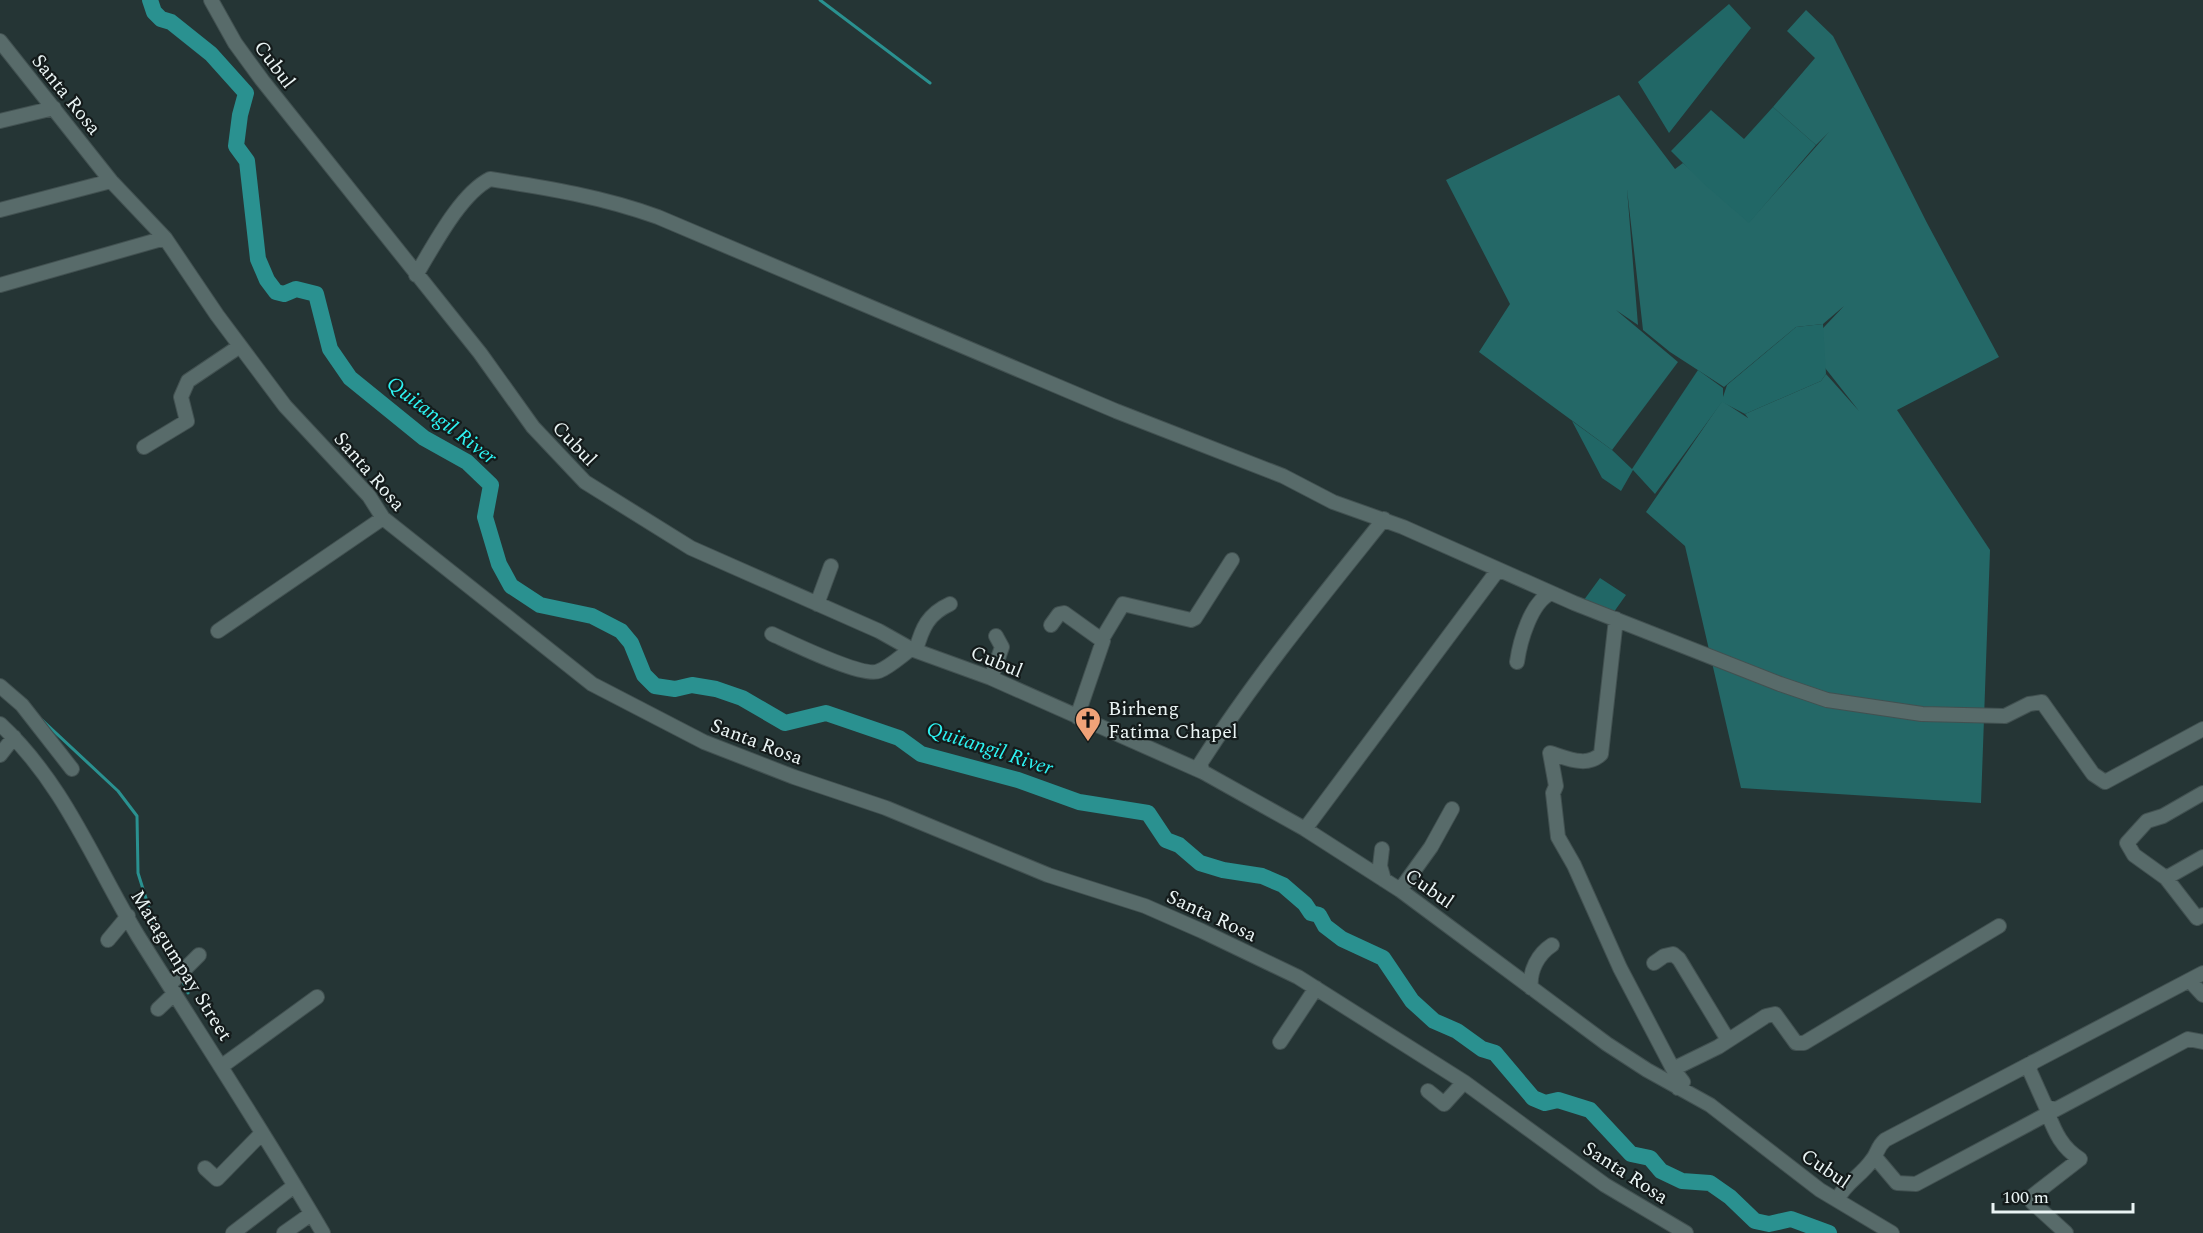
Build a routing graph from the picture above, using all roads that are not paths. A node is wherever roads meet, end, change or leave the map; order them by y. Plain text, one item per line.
1 (218, 3) edge
2 (0, 41) edge
3 (54, 108) junction
4 (0, 121) edge
5 (111, 181) junction
6 (0, 210) edge
7 (165, 238) junction
8 (416, 276) junction
9 (0, 285) edge
10 (240, 346) junction
11 (144, 447) dead end
12 (383, 518) junction
13 (1384, 519) junction
14 (1232, 560) dead end
15 (831, 566) dead end
16 (1498, 570) junction
17 (1551, 593) junction
18 (817, 604) junction
19 (950, 604) dead end
20 (1616, 619) junction
21 (1051, 625) dead end
22 (218, 631) dead end
23 (772, 634) dead end
24 (996, 636) dead end
25 (1102, 639) junction
26 (913, 650) junction
27 (1517, 662) dead end
28 (991, 678) junction
29 (0, 686) edge
30 (1077, 717) junction
31 (0, 724) edge
32 (2203, 729) edge
33 (14, 737) junction
34 (0, 755) edge
35 (72, 769) dead end
36 (1203, 772) junction
37 (2203, 793) edge
38 (1452, 809) dead end
39 (1305, 829) junction
40 (1382, 849) dead end
41 (2203, 857) edge
42 (2166, 878) junction
43 (1384, 880) junction
44 (1400, 890) junction
45 (128, 916) junction
46 (2201, 920) edge
47 (1999, 926) dead end
48 (108, 940) dead end
49 (1552, 945) dead end
50 (199, 955) dead end
51 (1654, 963) dead end
52 (2203, 973) edge
53 (2190, 981) junction
54 (1316, 988) junction
55 (1531, 988) junction
56 (172, 989) junction
57 (2203, 995) edge
58 (317, 997) dead end
59 (158, 1009) dead end
60 (1728, 1040) junction
61 (1280, 1042) dead end
62 (2203, 1042) edge
63 (2033, 1062) junction
64 (222, 1066) junction
65 (1673, 1069) junction
66 (1464, 1082) junction
67 (1678, 1088) junction
68 (1428, 1092) dead end
69 (2052, 1112) junction
70 (261, 1134) junction
71 (1875, 1157) junction
72 (205, 1168) dead end
73 (294, 1186) junction
74 (1837, 1200) junction
75 (311, 1214) junction
76 (233, 1233) edge
77 (284, 1233) edge
78 (322, 1233) edge
79 (1686, 1233) edge
80 (1892, 1233) edge
81 (2066, 1233) edge

1 - 8 street, Cubul
2 - 3 street, Santa Rosa
3 - 4 street
3 - 5 street, Santa Rosa
5 - 6 street
5 - 7 street, Santa Rosa
7 - 9 street
7 - 10 street, Santa Rosa
8 - 13 street
8 - 18 street, Cubul
10 - 11 street
10 - 12 street, Santa Rosa
12 - 22 street
12 - 54 street, Santa Rosa
13 - 16 street
13 - 36 street
14 - 25 street
15 - 18 street
16 - 17 street
16 - 39 street
17 - 20 street
17 - 27 street
18 - 26 street, Cubul
19 - 26 street
20 - 32 street
20 - 65 street
21 - 25 street
23 - 26 street
24 - 28 street
25 - 30 street
26 - 28 street, Cubul
28 - 30 street, Cubul
29 - 35 street
30 - 36 street, Cubul
31 - 33 street, Matagumpay Street
33 - 34 street
33 - 45 street, Matagumpay Street
36 - 39 street, Cubul
37 - 42 street
38 - 44 street
39 - 43 street, Cubul
40 - 43 street
41 - 42 street
42 - 46 street
43 - 44 street, Cubul
44 - 55 street, Cubul
45 - 48 street
45 - 56 street, Matagumpay Street
47 - 60 street
49 - 55 street
50 - 56 street
51 - 60 street
52 - 53 street
53 - 57 street
53 - 63 street
54 - 61 street
54 - 66 street, Santa Rosa
55 - 67 street, Cubul
56 - 59 street
56 - 64 street, Matagumpay Street
58 - 64 street
60 - 65 street
62 - 69 street
63 - 69 street
63 - 71 street
64 - 70 street, Matagumpay Street
65 - 67 street
66 - 68 street
66 - 79 street, Santa Rosa
67 - 74 street, Cubul
69 - 71 street
69 - 81 street
70 - 72 street
70 - 73 street, Matagumpay Street
71 - 74 street
73 - 75 street, Matagumpay Street
73 - 76 street
74 - 80 street, Cubul
75 - 77 street
75 - 78 street, Matagumpay Street

